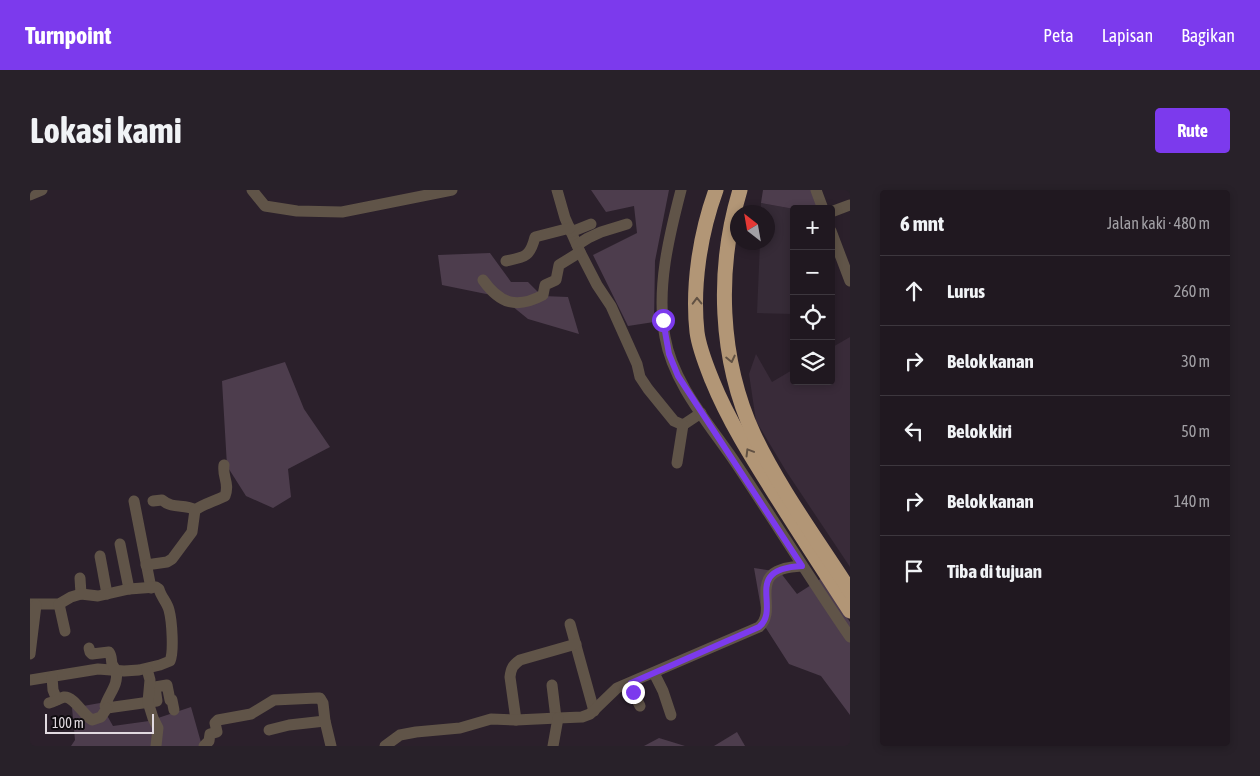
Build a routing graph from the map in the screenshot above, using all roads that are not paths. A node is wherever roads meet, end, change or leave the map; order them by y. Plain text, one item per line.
1 (42, 190) edge
2 (252, 190) edge
3 (452, 190) edge
4 (557, 190) edge
5 (681, 190) edge
6 (716, 190) edge
7 (740, 190) edge
8 (816, 190) edge
9 (30, 195) edge
10 (393, 196) edge
11 (822, 205) edge
12 (850, 205) edge
13 (835, 211) edge
14 (591, 224) dead end
15 (627, 224) dead end
16 (571, 230) junction
17 (835, 241) edge
18 (579, 248) junction
19 (506, 261) dead end
20 (483, 280) dead end
21 (850, 281) edge
22 (701, 413) junction
23 (683, 425) junction
24 (677, 463) dead end
25 (224, 465) dead end
26 (134, 501) dead end
27 (153, 501) dead end
28 (195, 510) junction
29 (120, 544) dead end
30 (100, 556) dead end
31 (146, 565) junction
32 (802, 566) junction
33 (80, 578) dead end
34 (151, 588) junction
35 (129, 589) junction
36 (850, 591) edge
37 (82, 594) junction
38 (107, 594) junction
39 (33, 604) edge
40 (59, 604) junction
41 (850, 611) edge
42 (570, 624) dead end
43 (65, 631) dead end
44 (850, 636) edge
45 (576, 644) junction
46 (89, 648) dead end
47 (30, 654) edge
48 (147, 669) junction
49 (116, 670) junction
50 (654, 673) junction
51 (52, 677) junction
52 (30, 680) edge
53 (631, 683) junction
54 (552, 685) dead end
55 (148, 702) junction
56 (640, 706) dead end
57 (107, 708) junction
58 (174, 710) dead end
59 (594, 711) junction
60 (671, 715) dead end
61 (557, 718) junction
62 (516, 720) junction
63 (324, 721) junction
64 (269, 730) dead end
65 (156, 746) edge
66 (204, 746) edge
67 (331, 746) edge
68 (385, 746) edge
69 (553, 746) edge

1 - 9 street
2 - 10 street
3 - 10 street
4 - 16 street
5 - 22 street
41 -> 6 highway
7 -> 36 highway
8 - 11 street
12 - 13 street
14 - 16 street
15 - 18 street
16 - 18 street
16 - 19 street
17 - 21 street
18 - 20 street
18 - 23 street
22 - 23 street
22 - 32 street
23 - 24 street
25 - 28 street
26 - 31 street
27 - 28 street
28 - 31 street
29 - 35 street
30 - 38 street
31 - 34 street
32 - 44 street
32 - 50 street
33 - 37 street
34 - 35 street
34 - 48 street
35 - 38 street
37 - 38 street
37 - 40 street
39 - 40 street
39 - 47 street
40 - 43 street
42 - 45 street
45 - 59 street
45 - 62 street
46 - 49 street
48 - 49 street
48 - 55 street
49 - 51 street
49 - 57 street
50 - 53 street
50 - 60 street
51 - 52 street
51 - 57 street
53 - 56 street
53 - 59 street
54 - 61 street
55 - 57 street
55 - 58 street
55 - 65 street
59 - 61 street
61 - 62 street
61 - 69 street
62 - 68 street
63 - 64 street
63 - 66 street
63 - 67 street

